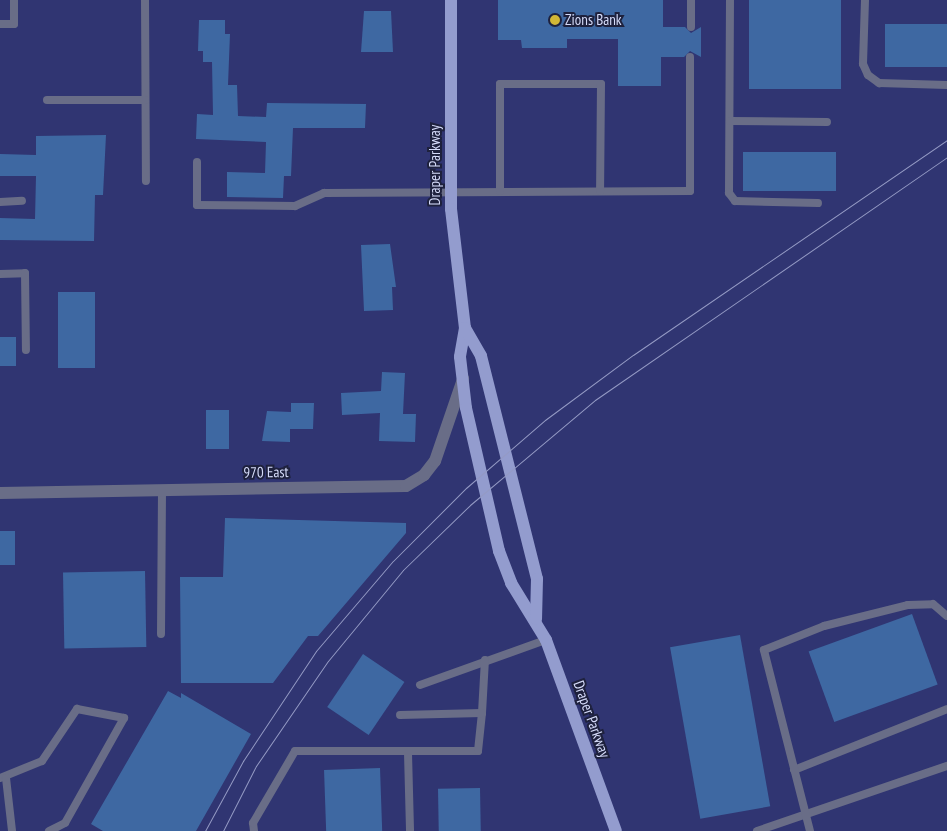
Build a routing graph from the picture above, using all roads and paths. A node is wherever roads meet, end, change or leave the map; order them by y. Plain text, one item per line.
1 (14, 0) edge
2 (145, 0) edge
3 (451, 0) edge
4 (691, 0) edge
5 (730, 0) edge
6 (865, 0) edge
7 (0, 24) edge
8 (690, 27) dead end
9 (690, 57) dead end
10 (947, 85) edge
11 (47, 100) dead end
12 (145, 100) junction
13 (730, 121) junction
14 (827, 122) dead end
15 (198, 162) dead end
16 (146, 181) dead end
17 (451, 190) junction
18 (500, 191) junction
19 (600, 191) junction
20 (22, 201) dead end
21 (0, 202) edge
22 (818, 203) dead end
23 (0, 274) edge
24 (465, 328) junction
25 (26, 350) dead end
26 (463, 379) junction
27 (162, 490) junction
28 (0, 493) edge
29 (947, 616) edge
30 (536, 619) junction
31 (161, 634) dead end
32 (546, 640) junction
33 (485, 660) junction
34 (420, 685) dead end
35 (947, 709) edge
36 (482, 713) junction
37 (400, 715) dead end
38 (408, 753) junction
39 (947, 766) edge
40 (794, 770) junction
41 (3, 778) edge
42 (806, 816) junction
43 (12, 831) edge
44 (49, 831) edge
45 (254, 831) edge
46 (410, 831) edge
47 (616, 831) edge
48 (757, 831) edge
49 (810, 831) edge

1 - 7 lane
2 - 12 lane
3 - 17 main road, Draper Parkway
4 - 8 lane
5 - 13 lane
6 - 10 lane
9 - 19 lane
11 - 12 lane
12 - 16 lane
13 - 14 lane
13 - 22 lane
15 - 17 lane
17 - 18 lane
17 - 24 main road, Draper Parkway
18 - 19 lane
18 - 19 lane
20 - 21 lane
23 - 25 lane
24 - 26 main road, Draper Parkway
24 - 30 main road, Draper Parkway
26 - 27 street, 970 East
26 - 30 main road, Draper Parkway
27 - 28 street, 970 East
27 - 31 lane
29 - 40 lane
30 - 32 main road, Draper Parkway
32 - 33 lane
32 - 47 main road, Draper Parkway
33 - 34 lane
33 - 36 lane
35 - 40 lane
36 - 37 lane
36 - 38 lane
38 - 45 lane
38 - 46 lane
39 - 42 lane
40 - 42 lane
41 - 43 lane
41 - 44 lane
42 - 48 lane
42 - 49 lane

